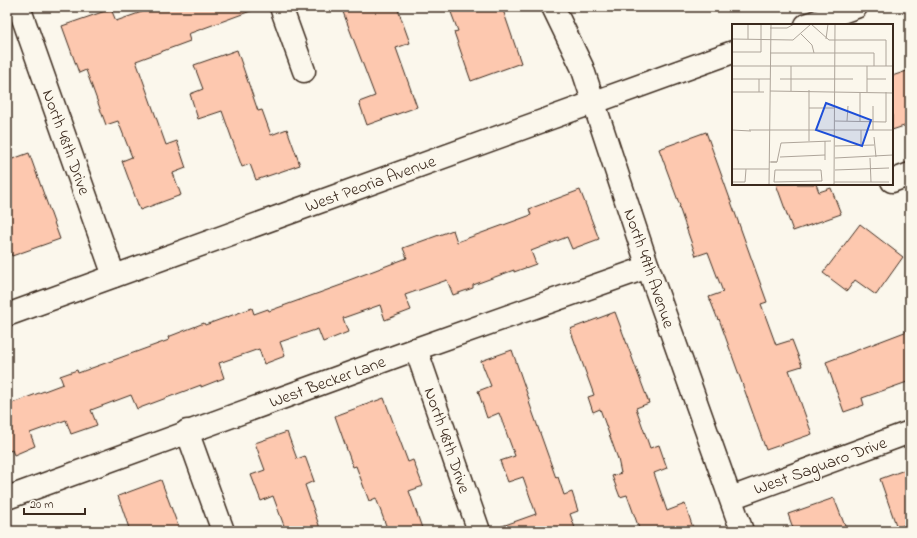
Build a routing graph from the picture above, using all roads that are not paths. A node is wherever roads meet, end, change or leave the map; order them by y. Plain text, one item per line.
1 (19, 7) edge
2 (281, 7) edge
3 (553, 7) edge
4 (856, 7) edge
5 (809, 24) edge
6 (732, 52) edge
7 (304, 71) dead end
8 (594, 102) junction
9 (910, 174) edge
10 (893, 181) edge
11 (648, 267) junction
12 (114, 276) junction
13 (7, 315) edge
14 (416, 349) junction
15 (187, 432) junction
16 (910, 432) edge
17 (7, 498) edge
18 (730, 498) junction
19 (223, 531) edge
20 (479, 531) edge
21 (742, 531) edge

1 - 12 street, North 48th Drive
2 - 7 street
3 - 8 street, North 49th Avenue
4 - 5 street
6 - 8 street, West Peoria Avenue
8 - 11 street, North 49th Avenue
8 - 12 street, West Peoria Avenue
9 - 10 street
11 - 14 street, West Becker Lane
11 - 18 street, North 49th Avenue
12 - 13 street, West Peoria Avenue
14 - 15 street, West Becker Lane
14 - 20 street, North 48th Drive
15 - 17 street, West Becker Lane
15 - 19 street
16 - 18 street, West Saguaro Drive
18 - 21 street, North 49th Avenue

